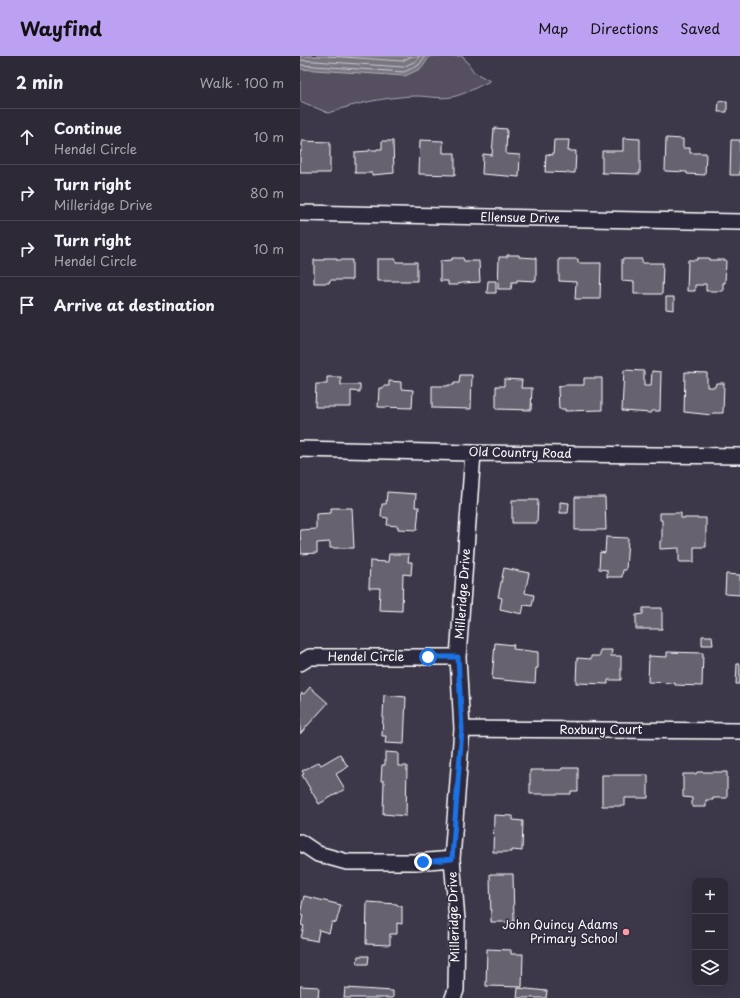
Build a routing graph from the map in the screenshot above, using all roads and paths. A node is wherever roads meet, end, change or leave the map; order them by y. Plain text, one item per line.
1 (300, 213) edge
2 (740, 222) edge
3 (300, 449) edge
4 (473, 453) junction
5 (740, 456) edge
6 (458, 657) junction
7 (300, 662) edge
8 (462, 729) junction
9 (740, 731) edge
10 (300, 842) edge
11 (452, 859) junction
12 (453, 998) edge

1 - 2 street, Ellensue Drive
3 - 4 street, Old Country Road
4 - 5 street, Old Country Road
4 - 6 street, Milleridge Drive
6 - 7 street, Hendel Circle
6 - 8 street, Milleridge Drive
8 - 9 street, Roxbury Court
8 - 11 street, Milleridge Drive
10 - 11 street
11 - 12 street, Milleridge Drive

